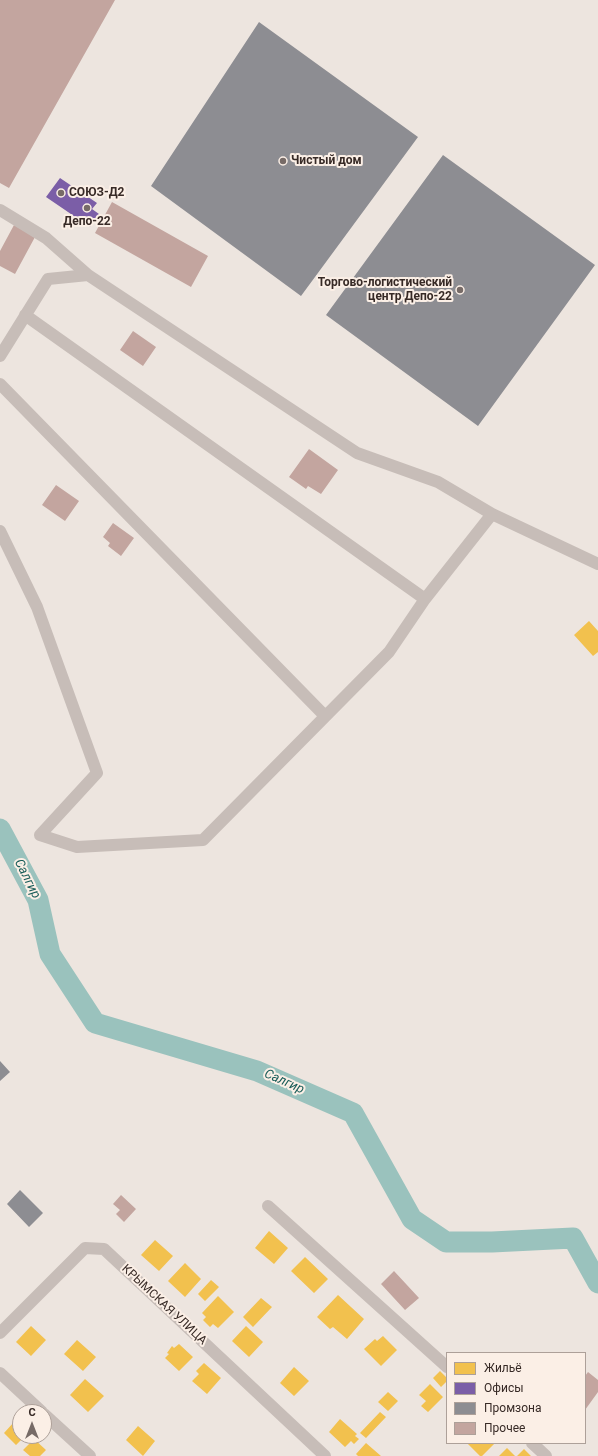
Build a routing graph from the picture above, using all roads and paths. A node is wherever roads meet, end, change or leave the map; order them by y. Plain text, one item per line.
1 (4, 212) edge
2 (88, 275) junction
3 (25, 315) junction
4 (0, 356) edge
5 (0, 384) edge
6 (492, 514) junction
7 (0, 531) edge
8 (598, 564) edge
9 (425, 599) junction
10 (325, 716) junction
11 (268, 1206) dead end
12 (0, 1333) edge
13 (446, 1366) edge
14 (0, 1374) edge
15 (33, 1404) edge
16 (52, 1421) edge
17 (533, 1444) edge
18 (90, 1456) edge
19 (325, 1456) edge
20 (546, 1456) edge

1 - 2 street
2 - 3 street
2 - 6 street
3 - 4 street
3 - 9 street
5 - 10 street
6 - 8 street
6 - 9 street
7 - 10 street
9 - 10 street
11 - 13 street
12 - 19 street, КРЫМСКАЯ УЛИЦА
14 - 15 street
16 - 18 street
17 - 20 street

